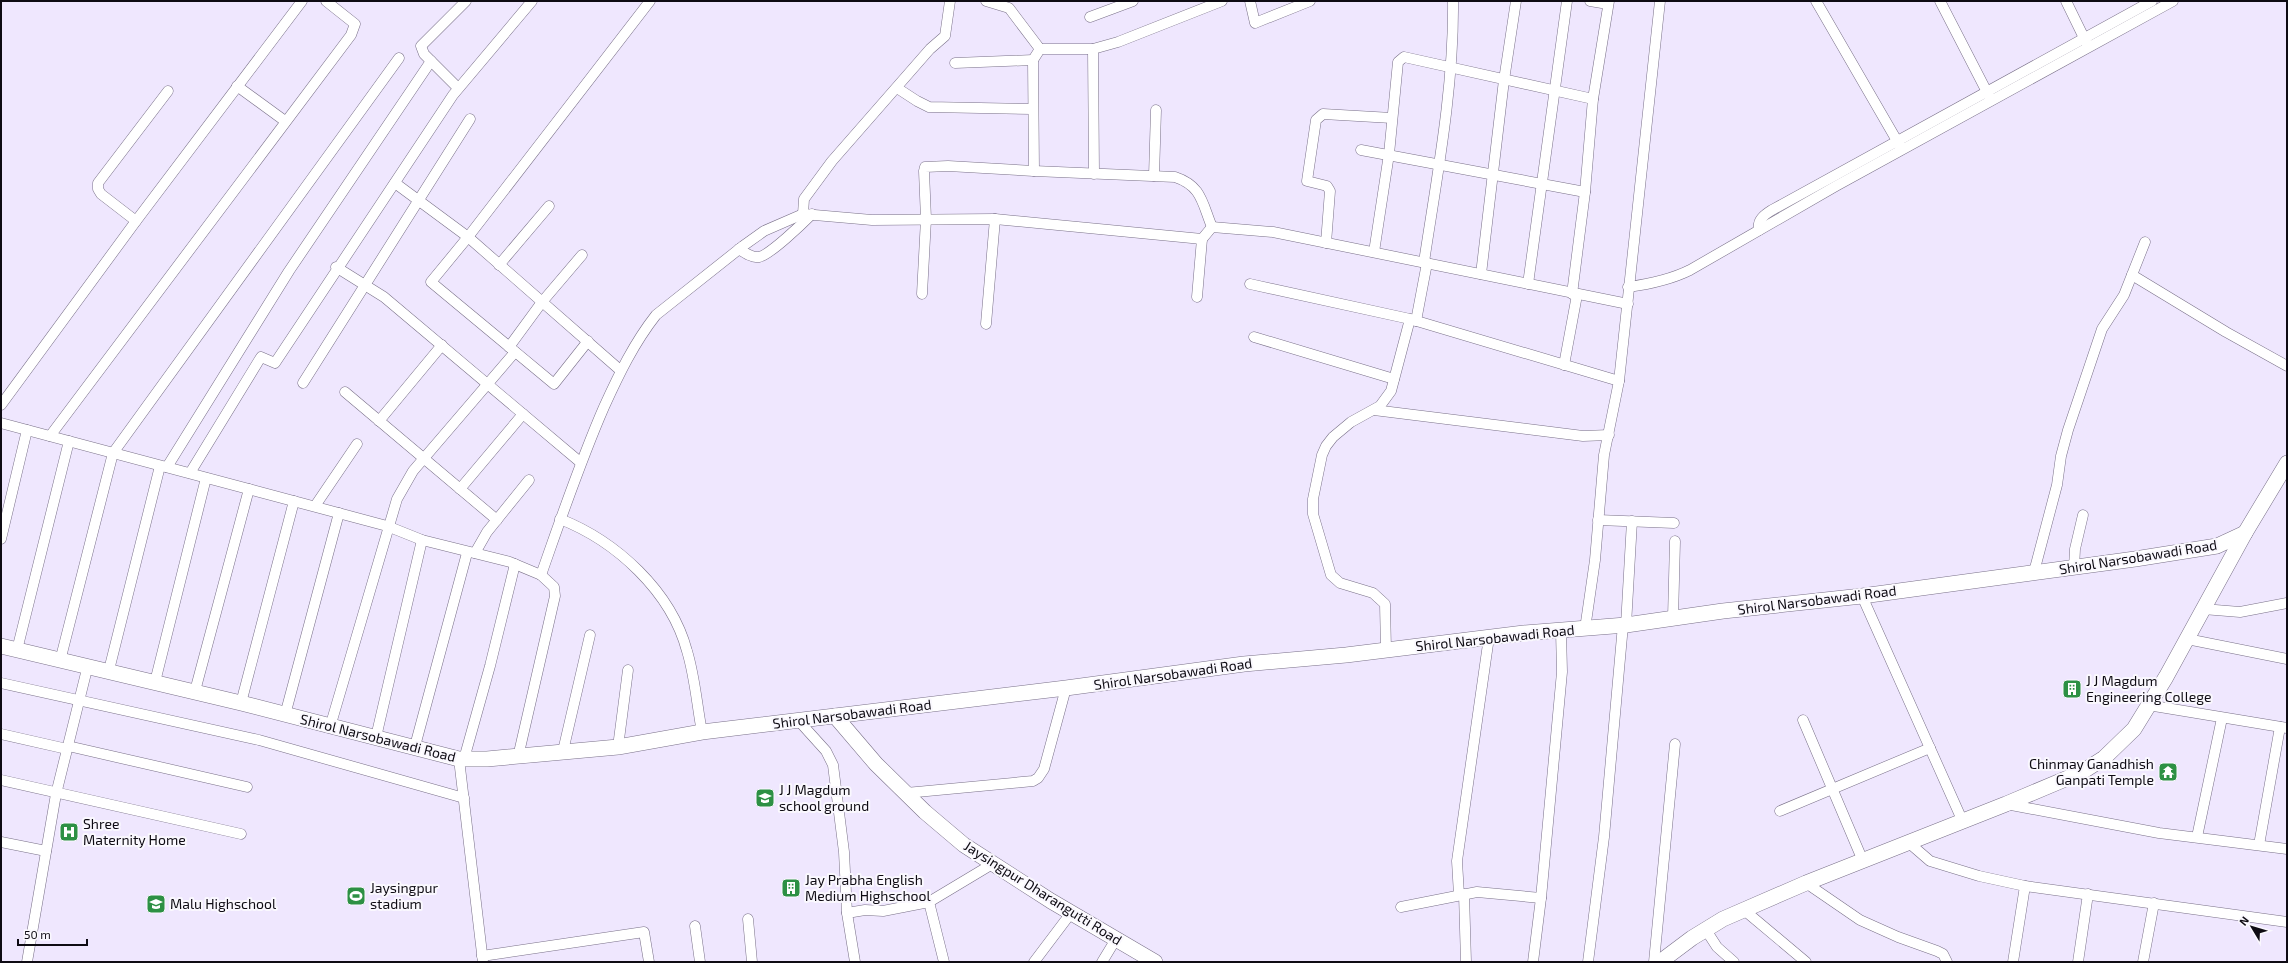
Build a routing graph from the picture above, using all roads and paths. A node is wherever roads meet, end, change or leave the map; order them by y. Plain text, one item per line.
1 (302, 1) edge
2 (326, 1) edge
3 (466, 1) edge
4 (532, 1) edge
5 (650, 1) edge
6 (950, 1) edge
7 (986, 1) edge
8 (1133, 1) edge
9 (1222, 1) edge
10 (1250, 1) edge
11 (1310, 1) edge
12 (1453, 1) edge
13 (1516, 1) edge
14 (1567, 1) edge
15 (1590, 1) edge
16 (1660, 1) edge
17 (1816, 1) edge
18 (1940, 1) edge
19 (2066, 1) edge
20 (2152, 1) edge
21 (2173, 1) edge
22 (1609, 3) edge
23 (1090, 17) dead end
24 (2086, 43) junction
25 (1040, 49) junction
26 (1093, 49) junction
27 (399, 58) dead end
28 (1033, 60) junction
29 (431, 61) junction
30 (955, 63) dead end
31 (1450, 69) junction
32 (1504, 80) junction
33 (237, 86) junction
34 (458, 88) junction
35 (897, 88) junction
36 (168, 91) dead end
37 (1555, 91) junction
38 (1987, 91) junction
39 (1593, 99) junction
40 (1992, 101) junction
41 (1032, 109) junction
42 (1156, 110) dead end
43 (1392, 118) junction
44 (470, 119) dead end
45 (285, 121) junction
46 (1897, 141) junction
47 (1361, 150) dead end
48 (1902, 150) junction
49 (1389, 154) junction
50 (1439, 165) junction
51 (1034, 171) junction
52 (1094, 174) junction
53 (1493, 175) junction
54 (1154, 176) junction
55 (394, 183) junction
56 (1542, 184) junction
57 (1585, 192) junction
58 (418, 199) junction
59 (549, 206) dead end
60 (807, 214) junction
61 (926, 219) junction
62 (995, 219) junction
63 (136, 220) junction
64 (1212, 227) junction
65 (1759, 230) junction
66 (468, 237) junction
67 (1202, 239) junction
68 (2144, 242) dead end
69 (1326, 243) junction
70 (739, 249) junction
71 (1374, 252) junction
72 (582, 255) dead end
73 (1425, 262) junction
74 (499, 265) junction
75 (336, 267) junction
76 (1481, 274) junction
77 (2132, 275) junction
78 (364, 284) junction
79 (1250, 284) dead end
80 (1528, 284) junction
81 (1628, 287) junction
82 (922, 294) dead end
83 (1575, 294) junction
84 (1197, 297) dead end
85 (542, 302) junction
86 (1628, 304) junction
87 (1413, 320) junction
88 (986, 324) dead end
89 (1254, 336) dead end
90 (588, 341) junction
91 (442, 345) junction
92 (512, 350) junction
93 (1564, 365) junction
94 (2287, 366) edge
95 (620, 370) junction
96 (1394, 379) junction
97 (1619, 381) junction
98 (303, 383) dead end
99 (488, 384) junction
100 (345, 392) dead end
101 (1, 405) edge
102 (1374, 410) junction
103 (523, 414) junction
104 (379, 421) junction
105 (1, 423) edge
106 (27, 430) junction
107 (1609, 435) junction
108 (50, 436) junction
109 (69, 441) junction
110 (358, 444) dead end
111 (113, 453) junction
112 (425, 459) junction
113 (580, 462) junction
114 (2287, 463) edge
115 (164, 466) junction
116 (190, 474) junction
117 (206, 478) junction
118 (529, 480) dead end
119 (249, 489) junction
120 (460, 489) junction
121 (294, 501) junction
122 (315, 506) junction
123 (340, 513) junction
124 (2083, 516) dead end
125 (560, 519) junction
126 (497, 520) junction
127 (1598, 520) junction
128 (1632, 521) junction
129 (1674, 523) dead end
130 (387, 526) junction
131 (2245, 533) junction
132 (1, 539) edge
133 (422, 540) junction
134 (1675, 541) dead end
135 (471, 553) junction
136 (515, 564) junction
137 (2074, 568) junction
138 (2034, 572) junction
139 (541, 575) junction
140 (1862, 596) junction
141 (2287, 603) edge
142 (2203, 609) junction
143 (1673, 618) junction
144 (1624, 625) junction
145 (1585, 628) junction
146 (1561, 630) junction
147 (590, 635) dead end
148 (1489, 637) junction
149 (2187, 639) junction
150 (1, 646) edge
151 (17, 650) junction
152 (1386, 650) junction
153 (2287, 658) edge
154 (60, 661) junction
155 (88, 665) junction
156 (109, 670) junction
157 (628, 670) dead end
158 (155, 682) junction
159 (1, 683) edge
160 (1066, 688) junction
161 (195, 692) junction
162 (80, 700) junction
163 (241, 703) junction
164 (2148, 705) junction
165 (285, 714) junction
166 (835, 716) junction
167 (2222, 718) junction
168 (798, 720) junction
169 (1802, 720) dead end
170 (330, 727) junction
171 (2283, 728) edge
172 (702, 732) junction
173 (1, 734) edge
174 (376, 737) junction
175 (1675, 744) dead end
176 (415, 746) junction
177 (618, 747) junction
178 (67, 748) junction
179 (1930, 748) junction
180 (563, 751) junction
181 (518, 757) junction
182 (461, 759) junction
183 (1, 780) edge
184 (247, 787) dead end
185 (1832, 789) junction
186 (906, 793) junction
187 (56, 794) junction
188 (464, 798) junction
189 (2006, 804) junction
190 (1780, 811) dead end
191 (1963, 822) junction
192 (241, 834) dead end
193 (2197, 837) junction
194 (1, 842) edge
195 (1908, 842) junction
196 (2259, 844) junction
197 (2287, 849) edge
198 (46, 851) junction
199 (1863, 861) junction
200 (994, 863) junction
201 (1806, 883) junction
202 (2024, 886) junction
203 (2088, 894) junction
204 (1461, 895) junction
205 (1541, 898) junction
206 (929, 902) junction
207 (2154, 903) junction
208 (1401, 907) dead end
209 (1744, 910) junction
210 (847, 913) junction
211 (1071, 913) junction
212 (748, 919) dead end
213 (2287, 922) edge
214 (695, 926) dead end
215 (1706, 930) junction
216 (1116, 939) junction
217 (482, 959) edge
218 (27, 962) edge
219 (649, 962) edge
220 (700, 962) edge
221 (752, 962) edge
222 (855, 962) edge
223 (944, 962) edge
224 (1034, 962) edge
225 (1102, 962) edge
226 (1155, 962) edge
227 (1466, 962) edge
228 (1533, 962) edge
229 (1588, 962) edge
230 (1654, 962) edge
231 (1660, 962) edge
232 (1734, 962) edge
233 (1806, 962) edge
234 (1947, 962) edge
235 (2013, 962) edge
236 (2078, 962) edge
237 (2143, 962) edge

1 - 33 street
2 - 45 street
3 - 29 street
4 - 34 street
5 - 66 street
6 - 35 street
7 - 25 street
8 - 23 street
9 - 26 street
10 - 11 street
12 - 31 street
13 - 32 street
14 - 37 street
15 - 22 street
16 - 81 street
17 - 46 street
18 - 38 street
19 - 24 street
20 - 24 street
21 - 24 street
22 - 39 street
24 - 38 street
24 - 40 street
25 - 26 street
25 - 28 street
26 - 52 street
27 - 111 street
28 - 30 street
28 - 41 street
29 - 34 street
29 - 115 street
31 - 32 street
31 - 43 street
31 - 50 street
32 - 37 street
32 - 53 street
33 - 45 street
33 - 63 street
34 - 55 street
35 - 41 street
35 - 60 street
36 - 63 street
37 - 39 street
37 - 56 street
38 - 40 street
38 - 46 street
39 - 57 street
40 - 48 street
41 - 51 street
42 - 54 street
43 - 49 street
43 - 69 street
44 - 58 street
45 - 108 street
46 - 48 street
46 - 65 street
47 - 49 street
48 - 65 street
49 - 50 street
49 - 71 street
50 - 53 street
50 - 73 street
51 - 52 street
51 - 61 street
52 - 54 street
53 - 56 street
53 - 76 street
54 - 64 street
55 - 58 street
55 - 75 street
56 - 57 street
56 - 80 street
57 - 83 street
58 - 66 street
58 - 78 street
59 - 74 street
60 - 61 street
60 - 70 street
60 - 70 street
61 - 62 street
61 - 82 street
62 - 67 street
62 - 88 street
63 - 101 street
64 - 67 street
64 - 69 street
65 - 81 street
66 - 74 street
66 - 92 street
67 - 84 street
68 - 77 street
69 - 71 street
70 - 95 street
71 - 73 street
72 - 85 street
73 - 76 street
73 - 87 street
74 - 85 street
75 - 78 street
75 - 116 street
76 - 80 street
77 - 94 street
77 - 138 street
78 - 91 street
78 - 98 street
79 - 87 street
80 - 83 street
81 - 86 street
83 - 86 street
83 - 93 street
85 - 90 street
85 - 92 street
86 - 97 street
87 - 93 street
87 - 96 street
89 - 96 street
90 - 92 street
90 - 95 street
91 - 99 street
91 - 104 street
92 - 99 street
93 - 97 street
95 - 113 street
96 - 102 street
97 - 107 street
99 - 103 street
99 - 112 street
100 - 104 street
102 - 107 street
102 - 152 street
103 - 113 street
103 - 120 street
104 - 112 street
105 - 106 street
106 - 108 street
106 - 132 street
107 - 127 street
108 - 109 street
109 - 111 street
109 - 151 street
110 - 122 street
111 - 115 street
111 - 154 street
112 - 120 street
112 - 130 street
113 - 125 street
114 - 131 main road
115 - 116 street
115 - 156 street
116 - 117 street
117 - 119 street
117 - 158 street
118 - 126 street
119 - 121 street
119 - 161 street
120 - 126 street
121 - 122 street
121 - 163 street
122 - 123 street
123 - 130 street
123 - 165 street
124 - 137 street
125 - 139 street
125 - 172 street
126 - 135 street
127 - 128 street
127 - 145 street
128 - 129 street
128 - 144 street
130 - 133 street
130 - 170 street
131 - 137 main road, Shirol Narsobawadi Road
131 - 142 main road, Shirol Narsobawadi Road
133 - 135 street
133 - 174 street
134 - 143 street
135 - 136 street
135 - 176 street
136 - 139 street
136 - 182 street
137 - 138 main road, Shirol Narsobawadi Road
138 - 140 main road, Shirol Narsobawadi Road
139 - 181 street
140 - 143 main road, Shirol Narsobawadi Road
140 - 179 street
141 - 142 street
142 - 149 main road, Shirol Narsobawadi Road
143 - 144 main road, Shirol Narsobawadi Road
144 - 145 main road, Shirol Narsobawadi Road
144 - 229 street
145 - 146 main road, Shirol Narsobawadi Road
146 - 148 main road, Shirol Narsobawadi Road
146 - 205 street
147 - 180 street
148 - 152 main road, Shirol Narsobawadi Road
148 - 204 street
149 - 153 street
149 - 164 main road, Shirol Narsobawadi Road
150 - 151 main road, Shirol Narsobawadi Road
151 - 154 main road, Shirol Narsobawadi Road
152 - 160 main road, Shirol Narsobawadi Road
154 - 155 main road, Shirol Narsobawadi Road
155 - 156 main road, Shirol Narsobawadi Road
155 - 162 street
156 - 158 main road, Shirol Narsobawadi Road
157 - 177 street
158 - 161 main road, Shirol Narsobawadi Road
159 - 162 street
160 - 166 main road, Shirol Narsobawadi Road
160 - 186 street
161 - 163 main road, Shirol Narsobawadi Road
162 - 178 street
162 - 188 street
163 - 165 main road, Shirol Narsobawadi Road
164 - 167 street
164 - 189 main road, Shirol Narsobawadi Road
165 - 170 main road, Shirol Narsobawadi Road
166 - 168 main road, Shirol Narsobawadi Road
166 - 186 main road, Jaysingpur Dharangutti Road
167 - 171 street
167 - 193 street
168 - 172 main road, Shirol Narsobawadi Road
168 - 210 street
169 - 185 street
170 - 174 main road, Shirol Narsobawadi Road
171 - 196 street
172 - 177 main road, Shirol Narsobawadi Road
173 - 178 street
174 - 176 main road, Shirol Narsobawadi Road
175 - 230 street
176 - 182 main road, Shirol Narsobawadi Road
177 - 180 main road, Shirol Narsobawadi Road
178 - 184 street
178 - 187 street
179 - 185 street
179 - 191 street
180 - 181 main road, Shirol Narsobawadi Road
181 - 182 main road, Shirol Narsobawadi Road
182 - 188 street
183 - 187 street
185 - 190 street
185 - 199 street
186 - 200 main road, Jaysingpur Dharangutti Road
187 - 192 street
187 - 198 street
188 - 217 street
189 - 191 main road, Shirol Narsobawadi Road
189 - 193 street
191 - 195 main road, Shirol Narsobawadi Road
193 - 196 street
194 - 198 street
195 - 199 main road, Shirol Narsobawadi Road
195 - 202 street
196 - 197 street
198 - 218 street
199 - 201 main road, Shirol Narsobawadi Road
200 - 206 street
200 - 211 main road, Jaysingpur Dharangutti Road
201 - 209 main road, Shirol Narsobawadi Road
201 - 234 street
202 - 203 street
202 - 235 street
203 - 207 street
203 - 236 street
204 - 205 street
204 - 208 street
204 - 227 street
205 - 228 street
206 - 210 street
206 - 223 street
207 - 213 street
207 - 237 street
209 - 215 main road, Shirol Narsobawadi Road
209 - 233 street
210 - 222 street
211 - 216 main road, Jaysingpur Dharangutti Road
211 - 224 street
212 - 221 street
214 - 220 street
215 - 231 main road, Shirol Narsobawadi Road
215 - 232 street
216 - 225 street
216 - 226 main road, Jaysingpur Dharangutti Road
217 - 219 street

